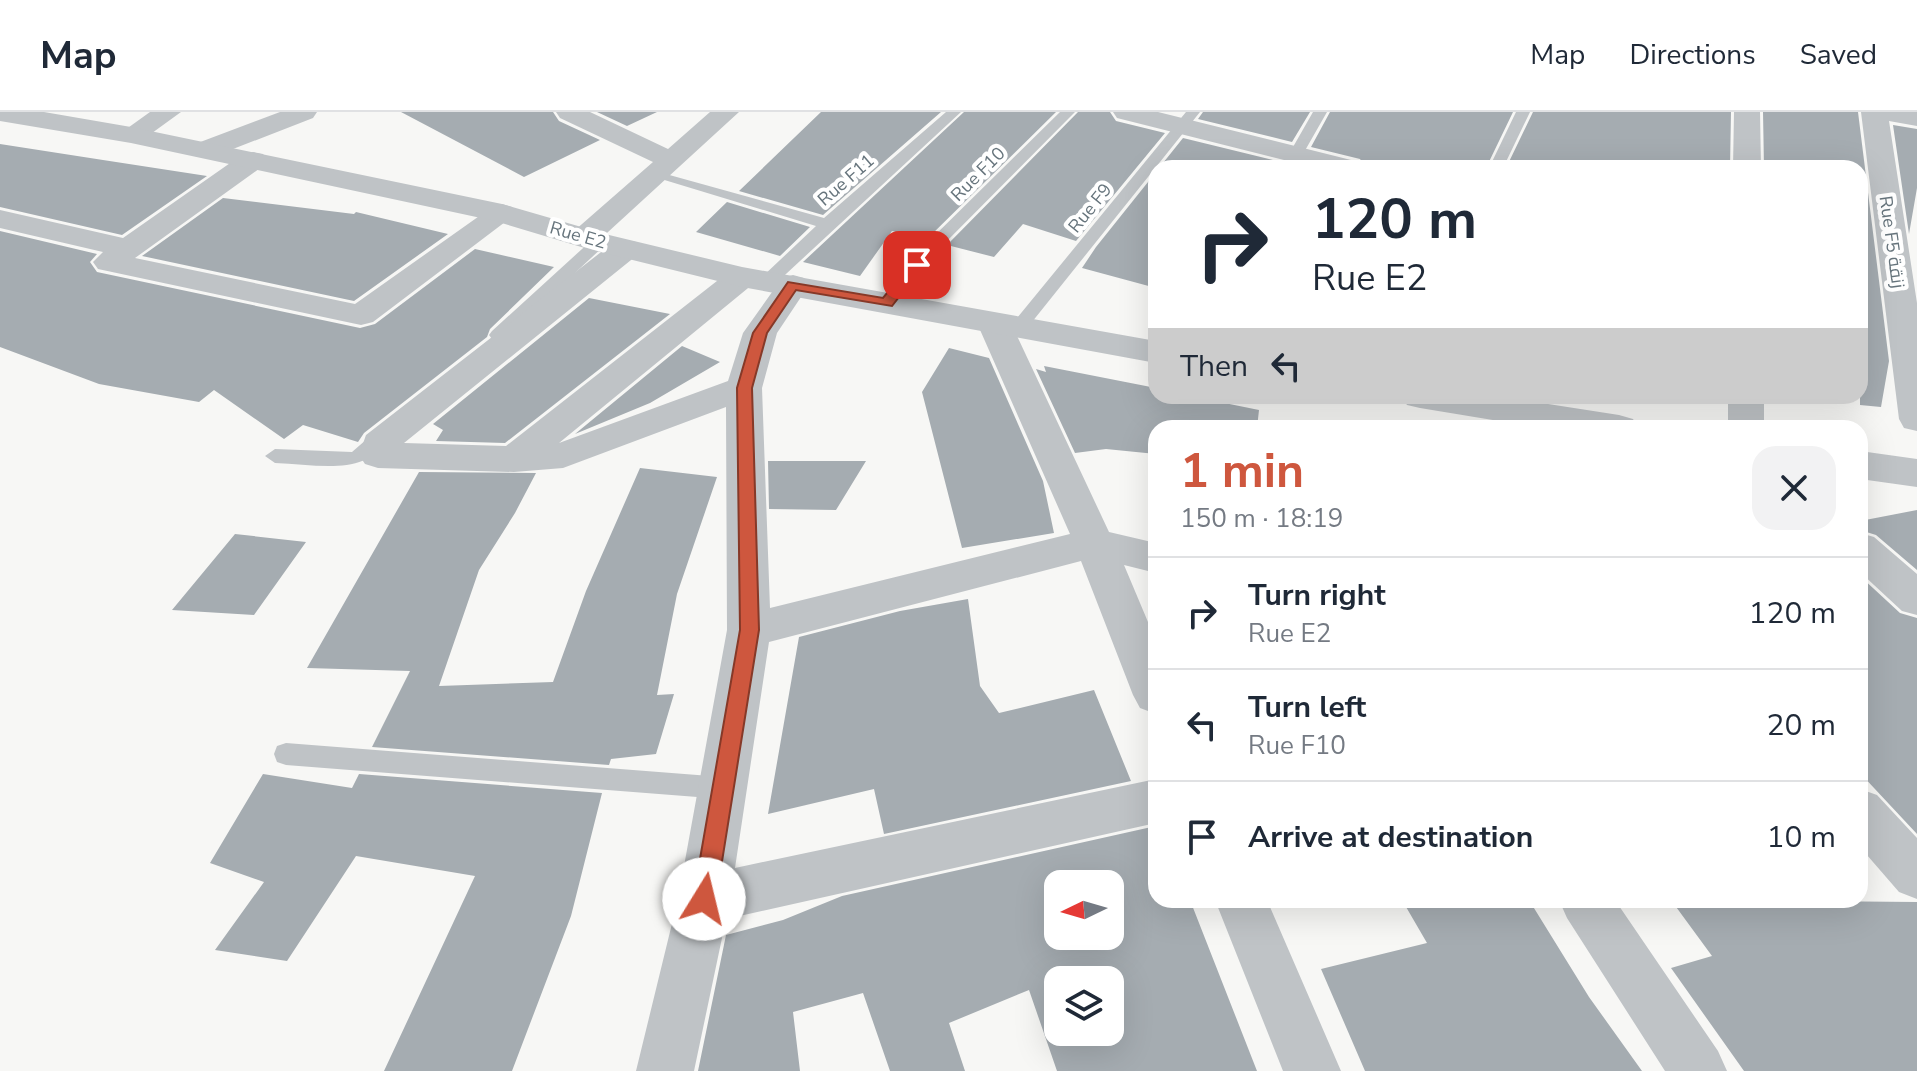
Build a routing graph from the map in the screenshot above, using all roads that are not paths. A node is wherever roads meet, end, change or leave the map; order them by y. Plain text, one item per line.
1 (168, 112) edge
2 (304, 112) edge
3 (569, 112) edge
4 (726, 112) edge
5 (954, 112) edge
6 (1068, 112) edge
7 (1126, 112) edge
8 (1320, 112) edge
9 (1523, 112) edge
10 (1747, 112) edge
11 (1876, 112) edge
12 (0, 113) edge
13 (1917, 118) edge
14 (1187, 120) edge
15 (131, 135) junction
16 (205, 150) junction
17 (253, 160) junction
18 (1152, 160) edge
19 (1286, 160) edge
20 (1292, 160) edge
21 (1500, 160) edge
22 (1747, 160) edge
23 (1148, 164) edge
24 (662, 167) junction
25 (502, 213) junction
26 (0, 219) edge
27 (827, 224) junction
28 (603, 243) junction
29 (129, 249) junction
30 (767, 281) junction
31 (887, 303) junction
32 (1006, 326) junction
33 (1148, 351) edge
34 (744, 388) junction
35 (1450, 404) edge
36 (1507, 419) edge
37 (1917, 419) edge
38 (275, 456) dead end
39 (514, 459) junction
40 (1868, 466) edge
41 (1917, 473) edge
42 (1094, 543) junction
43 (1868, 555) edge
44 (1148, 556) edge
45 (1917, 599) edge
46 (749, 630) junction
47 (1148, 675) edge
48 (286, 754) dead end
49 (723, 788) junction
50 (1148, 803) edge
51 (1868, 820) edge
52 (1917, 875) edge
53 (704, 899) junction
54 (1244, 908) edge
55 (1590, 908) edge
56 (665, 1071) edge
57 (1312, 1071) edge
58 (1698, 1071) edge

1 - 15 street
2 - 16 street
3 - 24 street
4 - 24 street
5 - 27 lane, Rue F11
6 - 31 lane, Rue F10
7 - 14 street
8 - 20 lane
9 - 21 lane
10 - 22 street
11 - 13 street
11 - 37 street, Rue F5 زنقة
12 - 15 street, Rue E2
14 - 18 lane, Rue F9
14 - 19 street
15 - 16 street, Rue E2
16 - 17 street, Rue E2
17 - 25 street, Rue E2
17 - 29 street
23 - 32 lane, Rue F9
24 - 27 lane
24 - 28 street
25 - 28 street, Rue E2
25 - 29 street
26 - 29 street
27 - 30 lane, Rue F11
28 - 30 street, Rue E2
28 - 38 lane
28 - 39 street
30 - 31 street, Rue E2
30 - 34 street
30 - 39 street
31 - 32 street, Rue E2
32 - 33 street, Rue E2
32 - 42 street
34 - 39 street
34 - 46 street
35 - 36 street
40 - 41 street
42 - 44 street
42 - 46 street
42 - 47 street
43 - 45 street
46 - 49 street
48 - 49 lane
49 - 53 street
50 - 53 street
51 - 52 street
53 - 56 street
54 - 57 street
55 - 58 street

